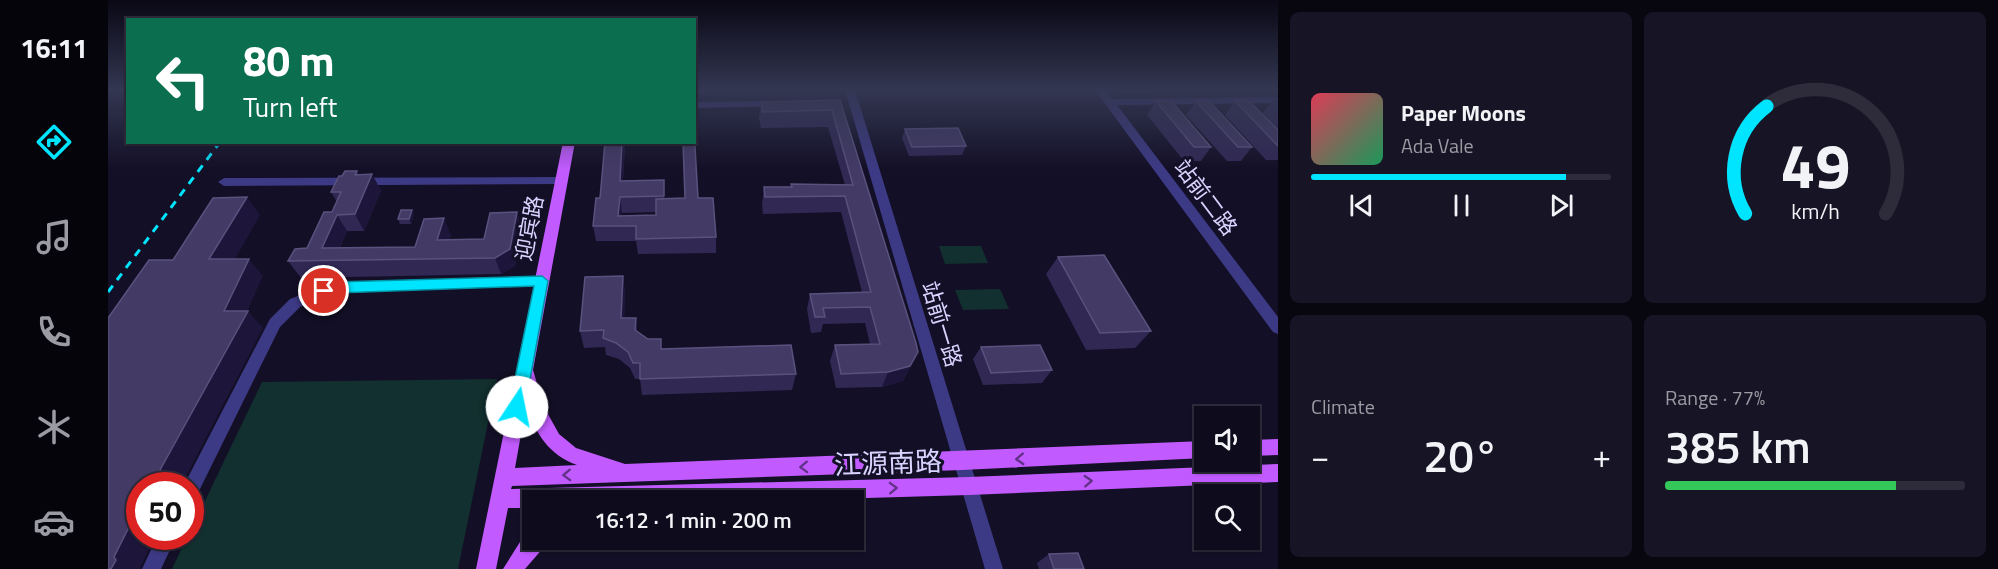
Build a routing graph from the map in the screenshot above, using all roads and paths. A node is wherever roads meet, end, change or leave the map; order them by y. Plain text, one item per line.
1 (854, 117) edge
2 (1120, 117) edge
3 (569, 144) edge
4 (561, 181) junction
5 (224, 182) dead end
6 (542, 281) junction
7 (1278, 328) edge
8 (526, 361) junction
9 (1278, 447) edge
10 (1260, 448) edge
11 (1194, 450) edge
12 (962, 461) junction
13 (200, 472) edge
14 (630, 472) junction
15 (1278, 473) edge
16 (503, 477) junction
17 (969, 486) junction
18 (852, 490) edge
19 (499, 499) junction
20 (522, 499) edge
21 (160, 550) edge
22 (526, 550) edge
23 (151, 569) edge
24 (486, 569) edge
25 (513, 569) edge
26 (994, 569) edge

1 - 12 street, 站前一路
2 - 7 street, 站前二路
3 - 4 main road, 迎宾路
4 - 5 street
4 - 6 main road, 迎宾路
6 - 8 main road, 迎宾路
6 - 13 street
8 - 14 main road
8 - 16 main road, 迎宾路
9 - 10 main road
11 -> 12 main road, 江源南路
12 -> 14 main road, 江源南路
12 - 17 street, 站前一路
14 -> 16 main road, 江源南路
17 -> 15 main road, 江源南路
16 - 19 main road, 迎宾路
18 -> 17 main road, 江源南路
17 - 26 street, 站前一路
19 - 20 main road, 江源南路
19 - 24 main road, 迎宾路
21 - 23 street
22 - 25 main road

